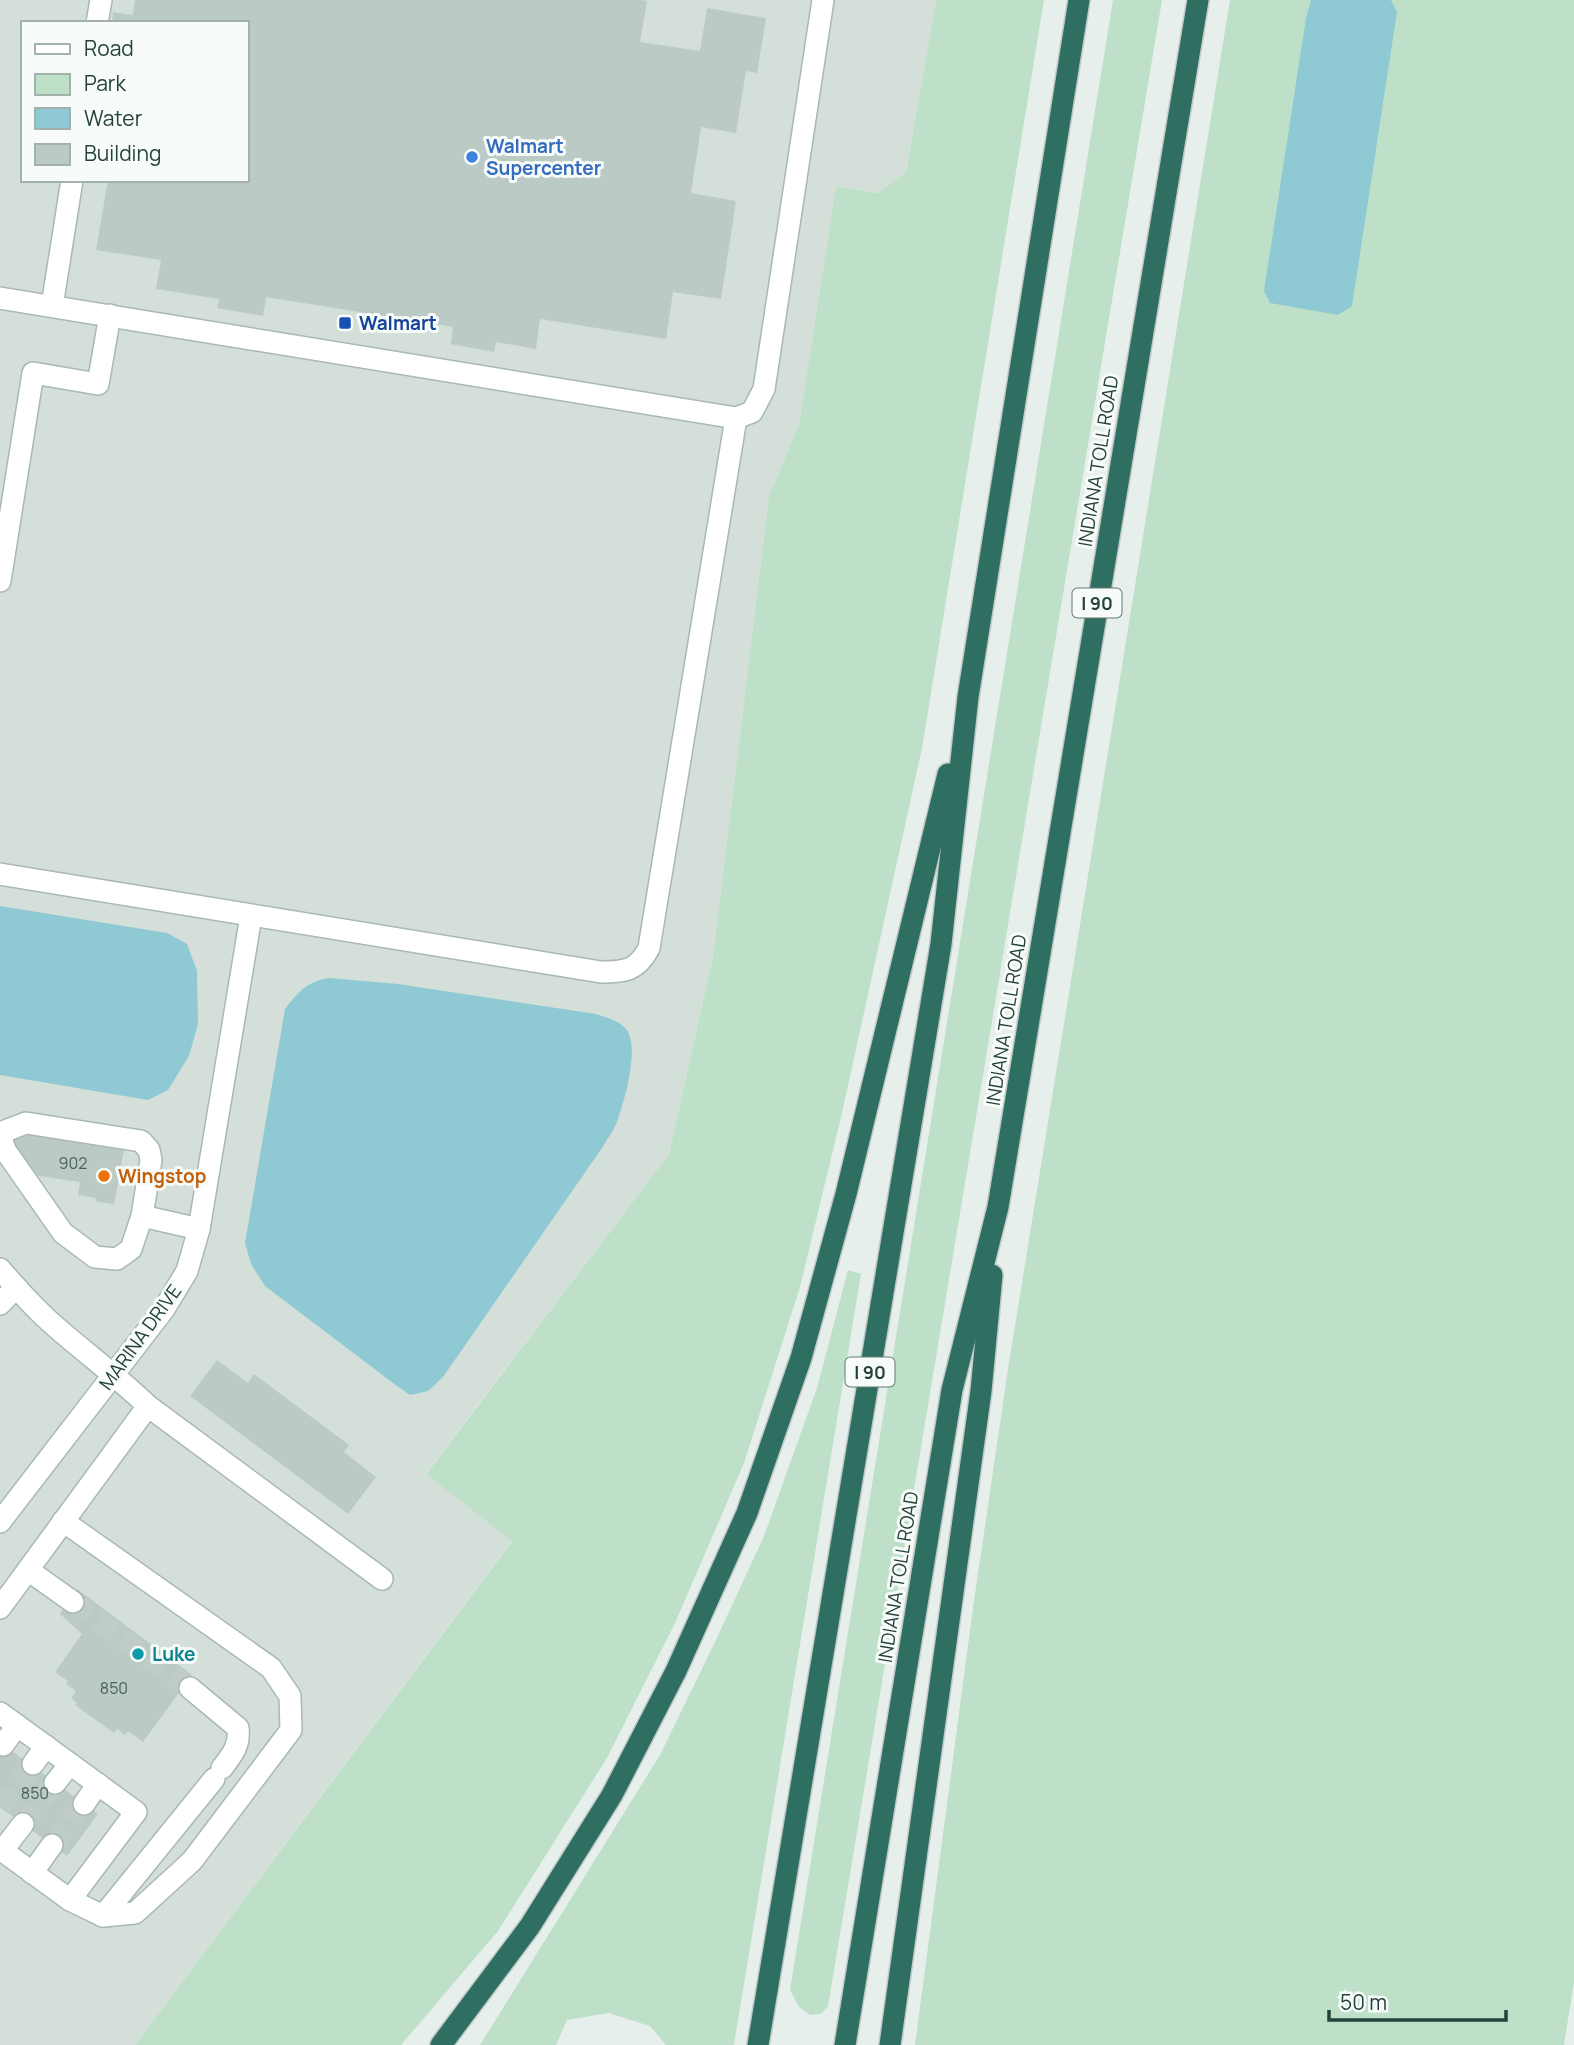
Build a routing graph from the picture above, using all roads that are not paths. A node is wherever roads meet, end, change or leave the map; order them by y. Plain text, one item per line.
1 (100, 0) edge
2 (823, 0) edge
3 (1079, 0) edge
4 (1198, 0) edge
5 (97, 21) edge
6 (72, 182) edge
7 (0, 298) edge
8 (52, 306) junction
9 (110, 315) junction
10 (736, 418) junction
11 (0, 581) edge
12 (968, 697) junction
13 (0, 874) edge
14 (251, 916) junction
15 (0, 1133) edge
16 (998, 1207) junction
17 (142, 1216) junction
18 (199, 1229) junction
19 (0, 1269) edge
20 (16, 1287) junction
21 (0, 1304) edge
22 (115, 1374) junction
23 (148, 1406) junction
24 (63, 1521) junction
25 (0, 1522) edge
26 (27, 1570) junction
27 (382, 1579) dead end
28 (73, 1602) tunnel mouth
29 (0, 1608) edge
30 (190, 1688) tunnel mouth
31 (9, 1719) edge
32 (4, 1745) dead end
33 (46, 1746) junction
34 (33, 1764) tunnel mouth
35 (70, 1764) junction
36 (55, 1783) tunnel mouth
37 (98, 1784) junction
38 (84, 1804) tunnel mouth
39 (23, 1824) tunnel mouth
40 (52, 1845) tunnel mouth
41 (1, 1850) edge
42 (32, 1873) junction
43 (70, 1900) junction
44 (103, 1916) junction
45 (441, 2045) edge
46 (758, 2045) edge
47 (845, 2045) edge
48 (890, 2045) edge

1 - 5 street
2 - 10 street
3 - 12 highway, I 90
4 - 16 highway, INDIANA TOLL ROAD / I 90
6 - 8 street
7 - 8 street
8 - 9 street
9 - 10 street
9 - 11 street
10 - 14 street
12 - 45 highway
12 - 46 highway, I 90
13 - 14 street
14 - 18 street, MARINA DRIVE
15 - 17 street
15 - 17 street
16 - 47 highway, INDIANA TOLL ROAD / I 90
16 - 48 highway
17 - 18 street
18 - 22 street, MARINA DRIVE
19 - 20 street
20 - 21 street
20 - 22 street
22 - 23 street
22 - 25 street, MARINA DRIVE
23 - 24 street
23 - 27 street
24 - 26 street
24 - 44 street
26 - 28 street
26 - 29 street
30 - 44 street
31 - 32 street
31 - 33 street
33 - 34 street
33 - 35 street
35 - 36 street
35 - 37 street
37 - 38 street
37 - 43 street
39 - 41 street
40 - 42 street
41 - 42 street
42 - 43 street
43 - 44 street

